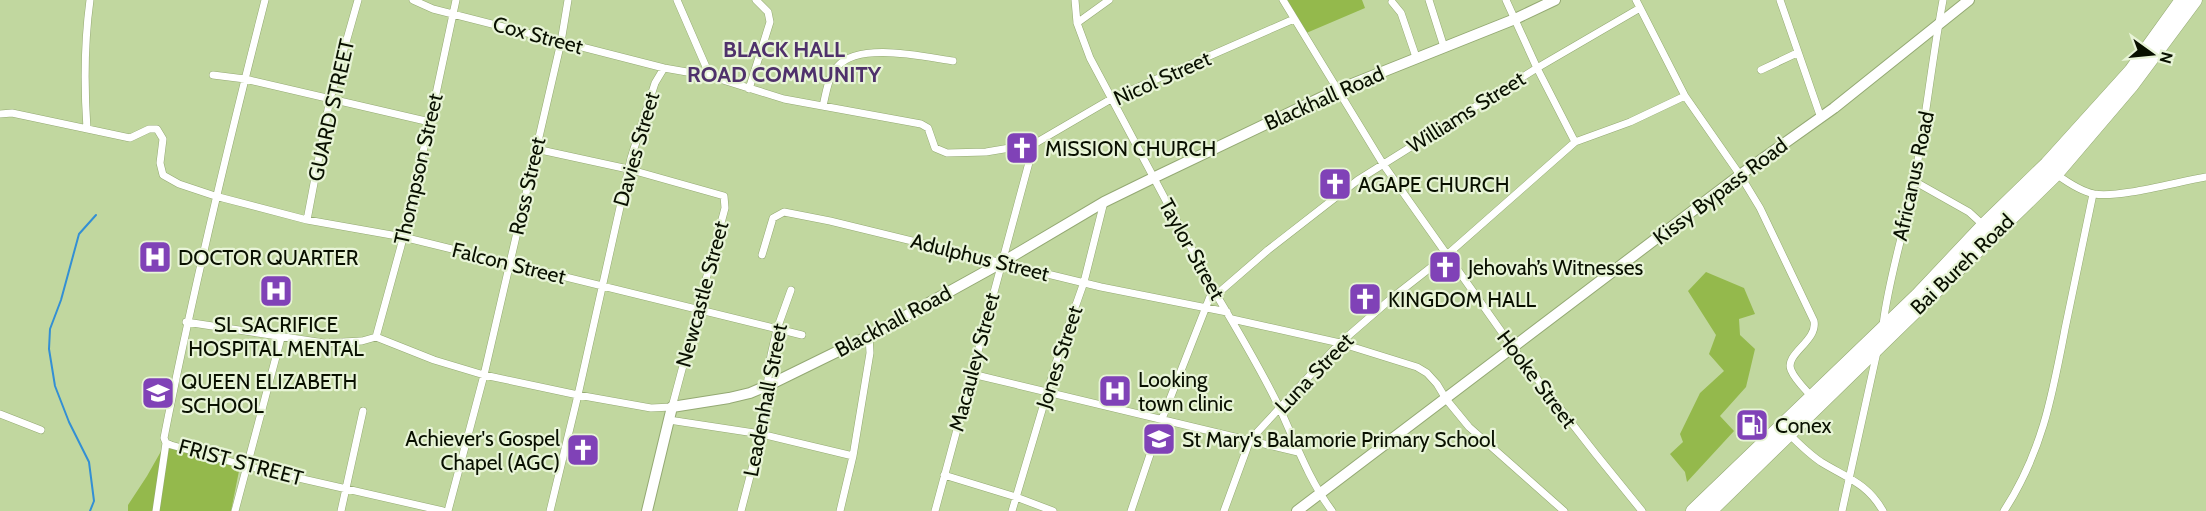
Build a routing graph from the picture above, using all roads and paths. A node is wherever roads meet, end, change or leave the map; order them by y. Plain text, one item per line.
1 (90, 0) edge
2 (265, 0) edge
3 (358, 0) edge
4 (413, 0) edge
5 (456, 0) edge
6 (568, 0) edge
7 (677, 0) edge
8 (756, 0) edge
9 (1074, 0) edge
10 (1109, 0) edge
11 (1283, 0) edge
12 (1429, 0) edge
13 (1506, 0) edge
14 (1555, 0) edge
15 (1636, 0) edge
16 (1780, 0) edge
17 (1943, 0) edge
18 (1969, 0) edge
19 (2182, 0) edge
20 (2195, 0) edge
21 (1392, 2) dead end
22 (1640, 8) junction
23 (452, 13) junction
24 (1515, 19) junction
25 (1294, 20) junction
26 (1077, 23) junction
27 (1939, 24) junction
28 (561, 42) junction
29 (1444, 47) junction
30 (1797, 53) junction
31 (1416, 57) junction
32 (953, 61) dead end
33 (664, 68) junction
34 (1537, 68) junction
35 (1761, 70) dead end
36 (213, 75) dead end
37 (710, 76) junction
38 (245, 79) junction
39 (749, 89) junction
40 (1337, 90) junction
41 (1685, 96) junction
42 (330, 99) junction
43 (1111, 99) junction
44 (823, 106) junction
45 (0, 114) edge
46 (1821, 117) junction
47 (430, 122) junction
48 (87, 129) junction
49 (1575, 142) junction
50 (1034, 144) junction
51 (536, 149) junction
52 (1383, 164) junction
53 (628, 169) junction
54 (2051, 169) junction
55 (1739, 174) junction
56 (2206, 177) edge
57 (1153, 178) junction
58 (1914, 181) junction
59 (2093, 194) junction
60 (215, 196) junction
61 (1104, 202) junction
62 (307, 220) junction
63 (1988, 230) junction
64 (403, 237) junction
65 (1448, 254) junction
66 (762, 255) dead end
67 (510, 262) junction
68 (1001, 263) junction
69 (1084, 282) junction
70 (602, 287) junction
71 (791, 290) dead end
72 (1214, 292) junction
73 (1205, 308) junction
74 (698, 309) junction
75 (1227, 312) junction
76 (1232, 319) junction
77 (186, 322) junction
78 (1883, 328) junction
79 (777, 329) junction
80 (802, 335) dead end
81 (868, 336) junction
82 (376, 337) junction
83 (281, 338) junction
84 (1340, 343) junction
85 (1879, 347) junction
86 (1513, 348) junction
87 (972, 374) junction
88 (484, 375) junction
89 (769, 385) junction
90 (1047, 392) junction
91 (578, 395) junction
92 (1812, 397) junction
93 (1446, 399) junction
94 (672, 407) junction
95 (1280, 408) junction
96 (363, 411) dead end
97 (0, 414) edge
98 (1162, 419) junction
99 (669, 420) junction
100 (1785, 429) junction
101 (41, 430) dead end
102 (761, 434) junction
103 (1250, 440) junction
104 (166, 443) junction
105 (1298, 452) junction
106 (853, 456) junction
107 (246, 466) junction
108 (944, 476) junction
109 (1851, 478) junction
110 (347, 489) junction
111 (1320, 495) junction
112 (1016, 497) junction
113 (156, 511) edge
114 (236, 511) edge
115 (341, 511) edge
116 (442, 511) edge
117 (448, 511) edge
118 (550, 511) edge
119 (647, 511) edge
120 (741, 511) edge
121 (840, 511) edge
122 (935, 511) edge
123 (1012, 511) edge
124 (1053, 511) edge
125 (1131, 511) edge
126 (1224, 511) edge
127 (1297, 511) edge
128 (1332, 511) edge
129 (1564, 511) edge
130 (1642, 511) edge
131 (1694, 511) edge
132 (1710, 511) edge
133 (1842, 511) edge
134 (1883, 511) edge
135 (2004, 511) edge

1 - 48 street
2 - 38 street, FRIST STREET
3 - 42 street, GUARD STREET
4 - 23 street, Cox Street
5 - 23 street, Thompson Street
6 - 28 street, Ross Street
7 - 37 street
8 - 39 street
9 - 26 street, Taylor Street
10 - 26 street
11 - 25 street, Hooke Street
12 - 29 street
13 - 24 street
14 - 24 street, Blackhall Road
15 - 22 street
16 - 30 street
17 - 27 street, Africanus Road
18 - 27 street, Kissy Bypass Road
19 - 54 highway
20 - 54 highway, Bai Bureh Road
21 - 31 street
22 - 34 street, Williams Street
22 - 41 street
23 - 28 street, Cox Street
23 - 47 street, Thompson Street
24 - 29 street, Blackhall Road
24 - 34 street
25 - 40 street, Hooke Street
25 - 43 street, Nicol Street
26 - 43 street, Taylor Street
27 - 46 street, Kissy Bypass Road
27 - 58 street, Africanus Road
28 - 33 street, Cox Street
28 - 51 street, Ross Street
29 - 31 street, Blackhall Road
30 - 35 street
30 - 46 street
31 - 40 street, Blackhall Road
32 - 44 street
33 - 37 street, Davies Street
33 - 53 street, Davies Street
34 - 49 street
34 - 52 street, Williams Street
36 - 38 street
37 - 39 street, Davies Street
38 - 42 street
38 - 60 street, FRIST STREET
39 - 44 street, Davies Street
40 - 52 street, Hooke Street
40 - 57 street, Blackhall Road
41 - 49 street
41 - 55 street
42 - 47 street
42 - 62 street, GUARD STREET
43 - 50 street, Nicol Street
43 - 57 street, Taylor Street
44 - 50 street, Davies Street
45 - 48 street
46 - 55 street, Kissy Bypass Road
47 - 64 street, Thompson Street
48 - 60 street, Falcon Street
49 - 65 street, Luna Street
50 - 68 street, Macauley Street
51 - 53 street, Newcastle Street
51 - 67 street, Ross Street
52 - 65 street, Hooke Street
52 - 72 street, Williams Street
53 - 70 street, Davies Street
53 - 74 street, Newcastle Street
54 - 59 street
54 - 63 highway, Bai Bureh Road
55 - 86 street, Kissy Bypass Road
55 - 92 street
56 - 59 street
57 - 61 street, Blackhall Road
57 - 72 street, Taylor Street
58 - 63 street
58 - 78 street, Africanus Road
59 - 135 street
60 - 62 street, Falcon Street
60 - 77 street, FRIST STREET
61 - 68 street, Blackhall Road
61 - 69 street, Jones Street
62 - 64 street, Falcon Street
63 - 78 highway
63 - 85 highway, Bai Bureh Road
64 - 67 street, Falcon Street
64 - 82 street, Thompson Street
65 - 84 street, Luna Street
65 - 86 street, Hooke Street
66 - 68 street, Adulphus Street
67 - 70 street, Falcon Street
67 - 88 street, Ross Street
68 - 69 street, Adulphus Street
68 - 81 street, Blackhall Road
68 - 87 street, Macauley Street
69 - 73 street, Adulphus Street
69 - 90 street, Jones Street
70 - 74 street, Falcon Street
70 - 91 street, Davies Street
71 - 79 street, Leadenhall Street
72 - 73 street
72 - 75 street, Taylor Street
73 - 75 street, Adulphus Street
73 - 98 street
74 - 79 street, Falcon Street
74 - 94 street, Newcastle Street
75 - 76 street, Taylor Street
76 - 84 street
76 - 95 street, Taylor Street
77 - 83 street
77 - 104 street, FRIST STREET
78 - 92 highway
79 - 80 street, Falcon Street
79 - 89 street, Leadenhall Street
81 - 89 street, Blackhall Road
81 - 106 street
82 - 83 street
82 - 88 street, Blackhall Road
83 - 107 street
84 - 93 street
84 - 95 street, Luna Street
85 - 100 highway, Bai Bureh Road
85 - 109 street
86 - 93 street, Kissy Bypass Road
86 - 130 street, Hooke Street
87 - 90 street
87 - 108 street, Macauley Street
88 - 91 street, Blackhall Road
88 - 117 street, Ross Street
89 - 94 street, Blackhall Road
89 - 102 street, Leadenhall Street
90 - 98 street
90 - 112 street, Jones Street
91 - 94 street, Blackhall Road
91 - 118 street, Davies Street
92 - 100 highway
93 - 111 street, Kissy Bypass Road
93 - 129 street
94 - 99 street, Newcastle Street
95 - 103 street, Luna Street
95 - 105 street, Taylor Street
96 - 110 street
97 - 101 street
98 - 103 street
98 - 125 street
99 - 102 street
99 - 119 street, Newcastle Street
100 - 109 street
100 - 131 highway
100 - 132 highway, Bai Bureh Road
102 - 106 street
102 - 120 street, Leadenhall Street
103 - 105 street
103 - 126 street, Luna Street
104 - 107 street, FRIST STREET
104 - 113 street
105 - 111 street, Taylor Street
106 - 121 street
107 - 110 street, FRIST STREET
107 - 114 street
108 - 112 street
108 - 122 street, Macauley Street
109 - 133 street
109 - 134 street
110 - 115 street
110 - 116 street, FRIST STREET
111 - 127 street, Kissy Bypass Road
111 - 128 street, Taylor Street
112 - 123 street, Jones Street
112 - 124 street

